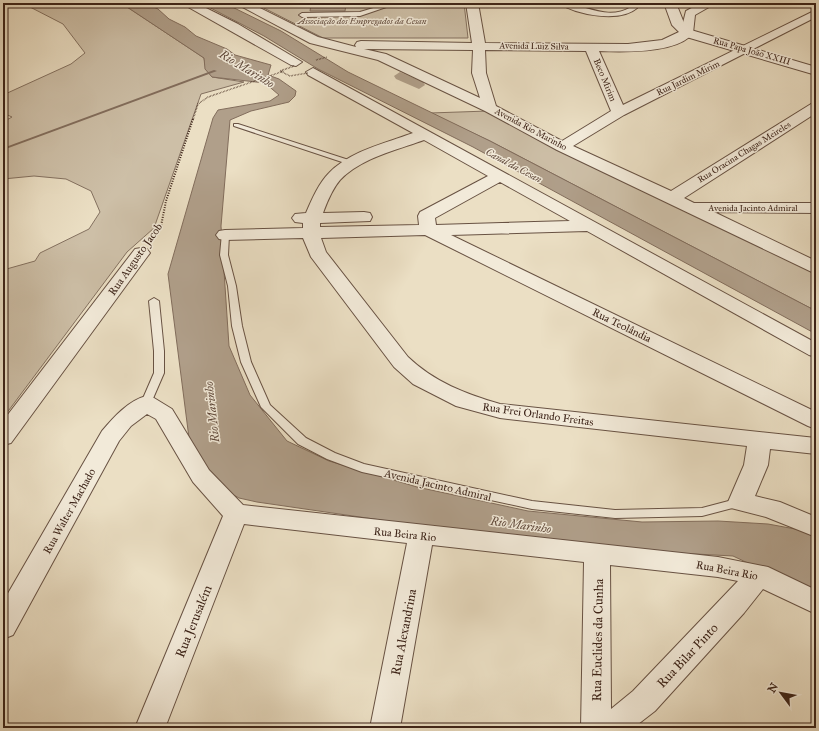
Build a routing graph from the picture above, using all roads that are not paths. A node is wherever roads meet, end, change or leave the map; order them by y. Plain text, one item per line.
1 (187, 3) edge
2 (241, 3) edge
3 (395, 3) edge
4 (472, 3) edge
5 (562, 3) edge
6 (634, 3) edge
7 (710, 3) edge
8 (671, 4) edge
9 (816, 13) edge
10 (302, 15) dead end
11 (687, 33) junction
12 (479, 45) junction
13 (343, 47) junction
14 (591, 48) junction
15 (745, 49) junction
16 (295, 64) road end
17 (816, 70) edge
18 (310, 72) road end
19 (816, 107) edge
20 (490, 108) junction
21 (618, 112) junction
22 (236, 124) dead end
23 (425, 134) junction
24 (562, 146) junction
25 (354, 163) junction
26 (500, 176) junction
27 (672, 198) junction
28 (691, 207) junction
29 (816, 208) edge
30 (564, 212) junction
31 (713, 218) junction
32 (816, 220) edge
33 (427, 223) junction
34 (312, 225) junction
35 (590, 226) junction
36 (225, 235) joint
37 (141, 253) road end
38 (816, 268) edge
39 (154, 301) dead end
40 (816, 351) edge
41 (146, 403) junction
42 (816, 421) edge
43 (3, 437) edge
44 (759, 440) junction
45 (816, 446) edge
46 (740, 502) junction
47 (236, 514) junction
48 (816, 527) edge
49 (421, 536) junction
50 (597, 553) junction
51 (759, 575) junction
52 (816, 604) edge
53 (3, 627) edge
54 (150, 728) edge
55 (384, 728) edge
56 (596, 728) edge
57 (610, 728) edge

1 - 16 street
2 - 13 street, Avenida Rio Marinho
3 - 10 lane
4 - 12 street
5 - 6 lane
7 - 11 street
8 - 11 street
9 - 15 street, Rua Jardim Mirim
11 - 14 street, Avenida Luiz Silva
11 - 15 street, Rua Papa João XXIII
12 - 13 street, Avenida Luiz Silva
12 - 14 street, Avenida Luiz Silva
12 - 20 street
13 - 20 street, Avenida Rio Marinho
14 - 21 street, Beco Mirim
15 - 17 street, Rua Papa João XXIII
15 - 21 street, Rua Jardim Mirim
18 - 23 street
19 - 27 street, Rua Oracina Chagas Meireles
20 - 24 street, Avenida Rio Marinho
21 - 24 street, Rua Jardim Mirim
22 - 25 lane
23 - 25 street
23 - 26 street
24 - 27 street, Avenida Rio Marinho
25 - 34 street
26 - 30 street
26 - 33 street
27 - 28 street, Avenida Rio Marinho
28 - 29 street, Avenida Jacinto Admiral
28 - 31 street, Avenida Rio Marinho
30 - 33 street, Avenida Jacinto Admiral
30 - 35 street
31 - 32 street, Avenida Jacinto Admiral
31 - 38 street, Avenida Rio Marinho
33 - 34 street, Avenida Jacinto Admiral
33 - 35 street, Avenida Jacinto Admiral
33 - 42 street, Rua Teolândia
34 - 36 street, Avenida Jacinto Admiral
34 - 44 street, Rua Frei Orlando Freitas
35 - 40 street
36 - 46 lane, Avenida Jacinto Admiral
37 - 43 street, Rua Augusto Jacob
39 - 41 lane
41 - 47 street
41 - 53 street, Rua Walter Machado
44 - 45 street, Rua Frei Orlando Freitas
44 - 46 street
46 - 48 street
47 - 49 street, Rua Beira Rio
47 - 54 street, Rua Jerusalém
49 - 50 street, Rua Beira Rio
49 - 55 street, Rua Alexandrina
50 - 51 street, Rua Beira Rio
50 - 56 street, Rua Euclides da Cunha
51 - 52 street, Rua Beira Rio
51 - 57 street, Rua Bilar Pinto

